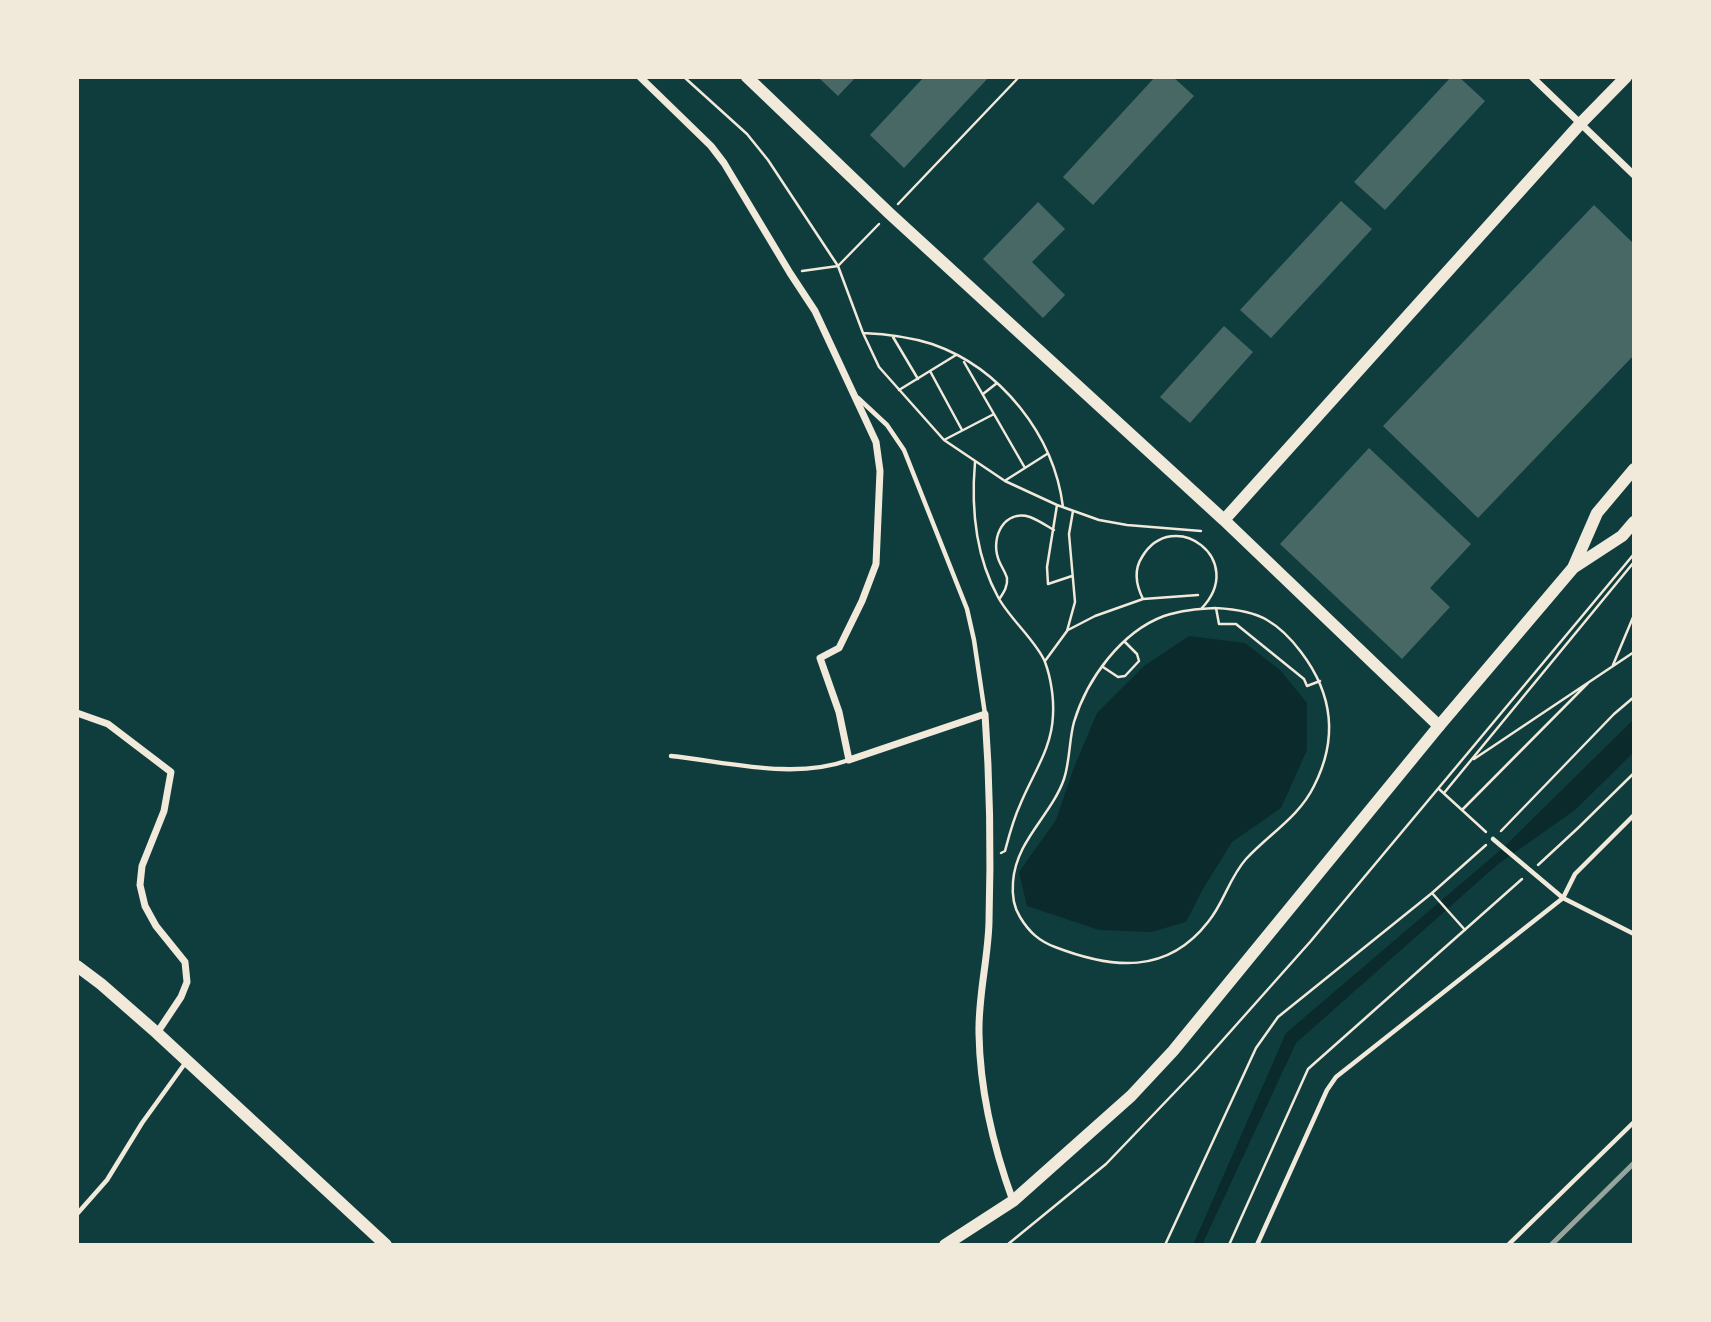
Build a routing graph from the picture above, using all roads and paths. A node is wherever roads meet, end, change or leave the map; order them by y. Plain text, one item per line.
1 (640, 77) edge
2 (684, 77) edge
3 (747, 77) edge
4 (1019, 77) edge
5 (1532, 77) edge
6 (1626, 77) edge
7 (1581, 123) junction
8 (1634, 176) edge
9 (889, 214) junction
10 (838, 266) junction
11 (790, 273) junction
12 (863, 333) junction
13 (892, 335) junction
14 (956, 355) junction
15 (962, 359) junction
16 (930, 371) junction
17 (918, 379) junction
18 (997, 383) junction
19 (898, 391) junction
20 (852, 393) junction
21 (983, 394) junction
22 (994, 414) junction
23 (962, 430) junction
24 (944, 440) junction
25 (1047, 454) junction
26 (975, 461) junction
27 (1025, 468) junction
28 (1634, 469) edge
29 (1005, 481) junction
30 (1057, 505) junction
31 (1063, 507) junction
32 (1073, 511) junction
33 (1224, 520) junction
34 (1634, 522) edge
35 (1054, 530) junction
36 (1201, 531) dead end
37 (1634, 554) edge
38 (1634, 562) edge
39 (1573, 568) junction
40 (1073, 575) junction
41 (1198, 595) dead end
42 (1143, 599) junction
43 (999, 600) junction
44 (1216, 608) junction
45 (1201, 609) junction
46 (1634, 615) edge
47 (1067, 631) junction
48 (1125, 642) junction
49 (1634, 652) edge
50 (1045, 661) junction
51 (1613, 665) junction
52 (1103, 667) junction
53 (1593, 678) junction
54 (1320, 681) junction
55 (1634, 697) edge
56 (77, 713) edge
57 (985, 714) junction
58 (1439, 726) junction
59 (671, 756) dead end
60 (849, 760) junction
61 (1469, 762) junction
62 (1634, 773) edge
63 (1439, 789) junction
64 (1444, 793) junction
65 (1462, 810) junction
66 (1634, 815) edge
67 (1493, 839) junction
68 (991, 859) junction
69 (1537, 865) dead end
70 (1527, 874) dead end
71 (1432, 893) junction
72 (1563, 898) junction
73 (1465, 930) junction
74 (1634, 934) edge
75 (77, 967) edge
76 (157, 1033) junction
77 (187, 1061) junction
78 (1634, 1122) edge
79 (1013, 1201) junction
80 (77, 1214) edge
81 (386, 1245) edge
82 (945, 1245) edge
83 (1007, 1245) edge
84 (1165, 1245) edge
85 (1229, 1245) edge
86 (1257, 1245) edge
87 (1508, 1245) edge

1 - 11 street
2 - 10 path
3 - 9 street
4 - 9 path
5 - 7 street
6 - 7 street
7 - 8 street
7 - 33 street
9 - 10 path
9 - 33 street
10 - 11 path
10 - 12 path
11 - 20 street
12 - 13 path
12 - 19 path
13 - 14 path
13 - 17 path
14 - 15 path
14 - 16 path
15 - 18 path
15 - 21 path
16 - 17 path
16 - 23 path
17 - 19 path
18 - 21 path
18 - 25 path
19 - 24 path
20 - 57 lane
20 - 60 street
21 - 22 path
22 - 23 path
22 - 27 path
23 - 24 path
24 - 26 path
25 - 27 path
25 - 31 path
26 - 29 path
26 - 43 path
27 - 29 path
28 - 39 street
29 - 30 path
30 - 31 path
30 - 35 path
31 - 32 path
32 - 36 path
32 - 40 path
33 - 58 street
34 - 39 street
35 - 40 path
35 - 43 path
37 - 63 path
38 - 61 path
39 - 58 street
40 - 47 path
41 - 42 path
42 - 45 path
42 - 47 path
43 - 50 path
44 - 45 path
44 - 54 path
44 - 54 path
45 - 48 path
46 - 51 path
47 - 50 path
48 - 52 path
48 - 52 path
49 - 51 path
50 - 68 path
51 - 53 path
52 - 54 path
53 - 61 path
53 - 65 path
55 - 67 path
56 - 76 street
57 - 60 street
57 - 68 street
58 - 79 street
59 - 60 lane
61 - 64 path
62 - 69 path
63 - 64 path
63 - 83 path
64 - 65 path
65 - 67 path
66 - 72 lane
67 - 71 path
67 - 72 lane
68 - 79 street
70 - 73 path
71 - 73 path
71 - 84 path
72 - 74 lane
72 - 86 lane
73 - 85 path
75 - 76 street
76 - 77 street
77 - 80 lane
77 - 81 street
78 - 87 lane
79 - 82 street

